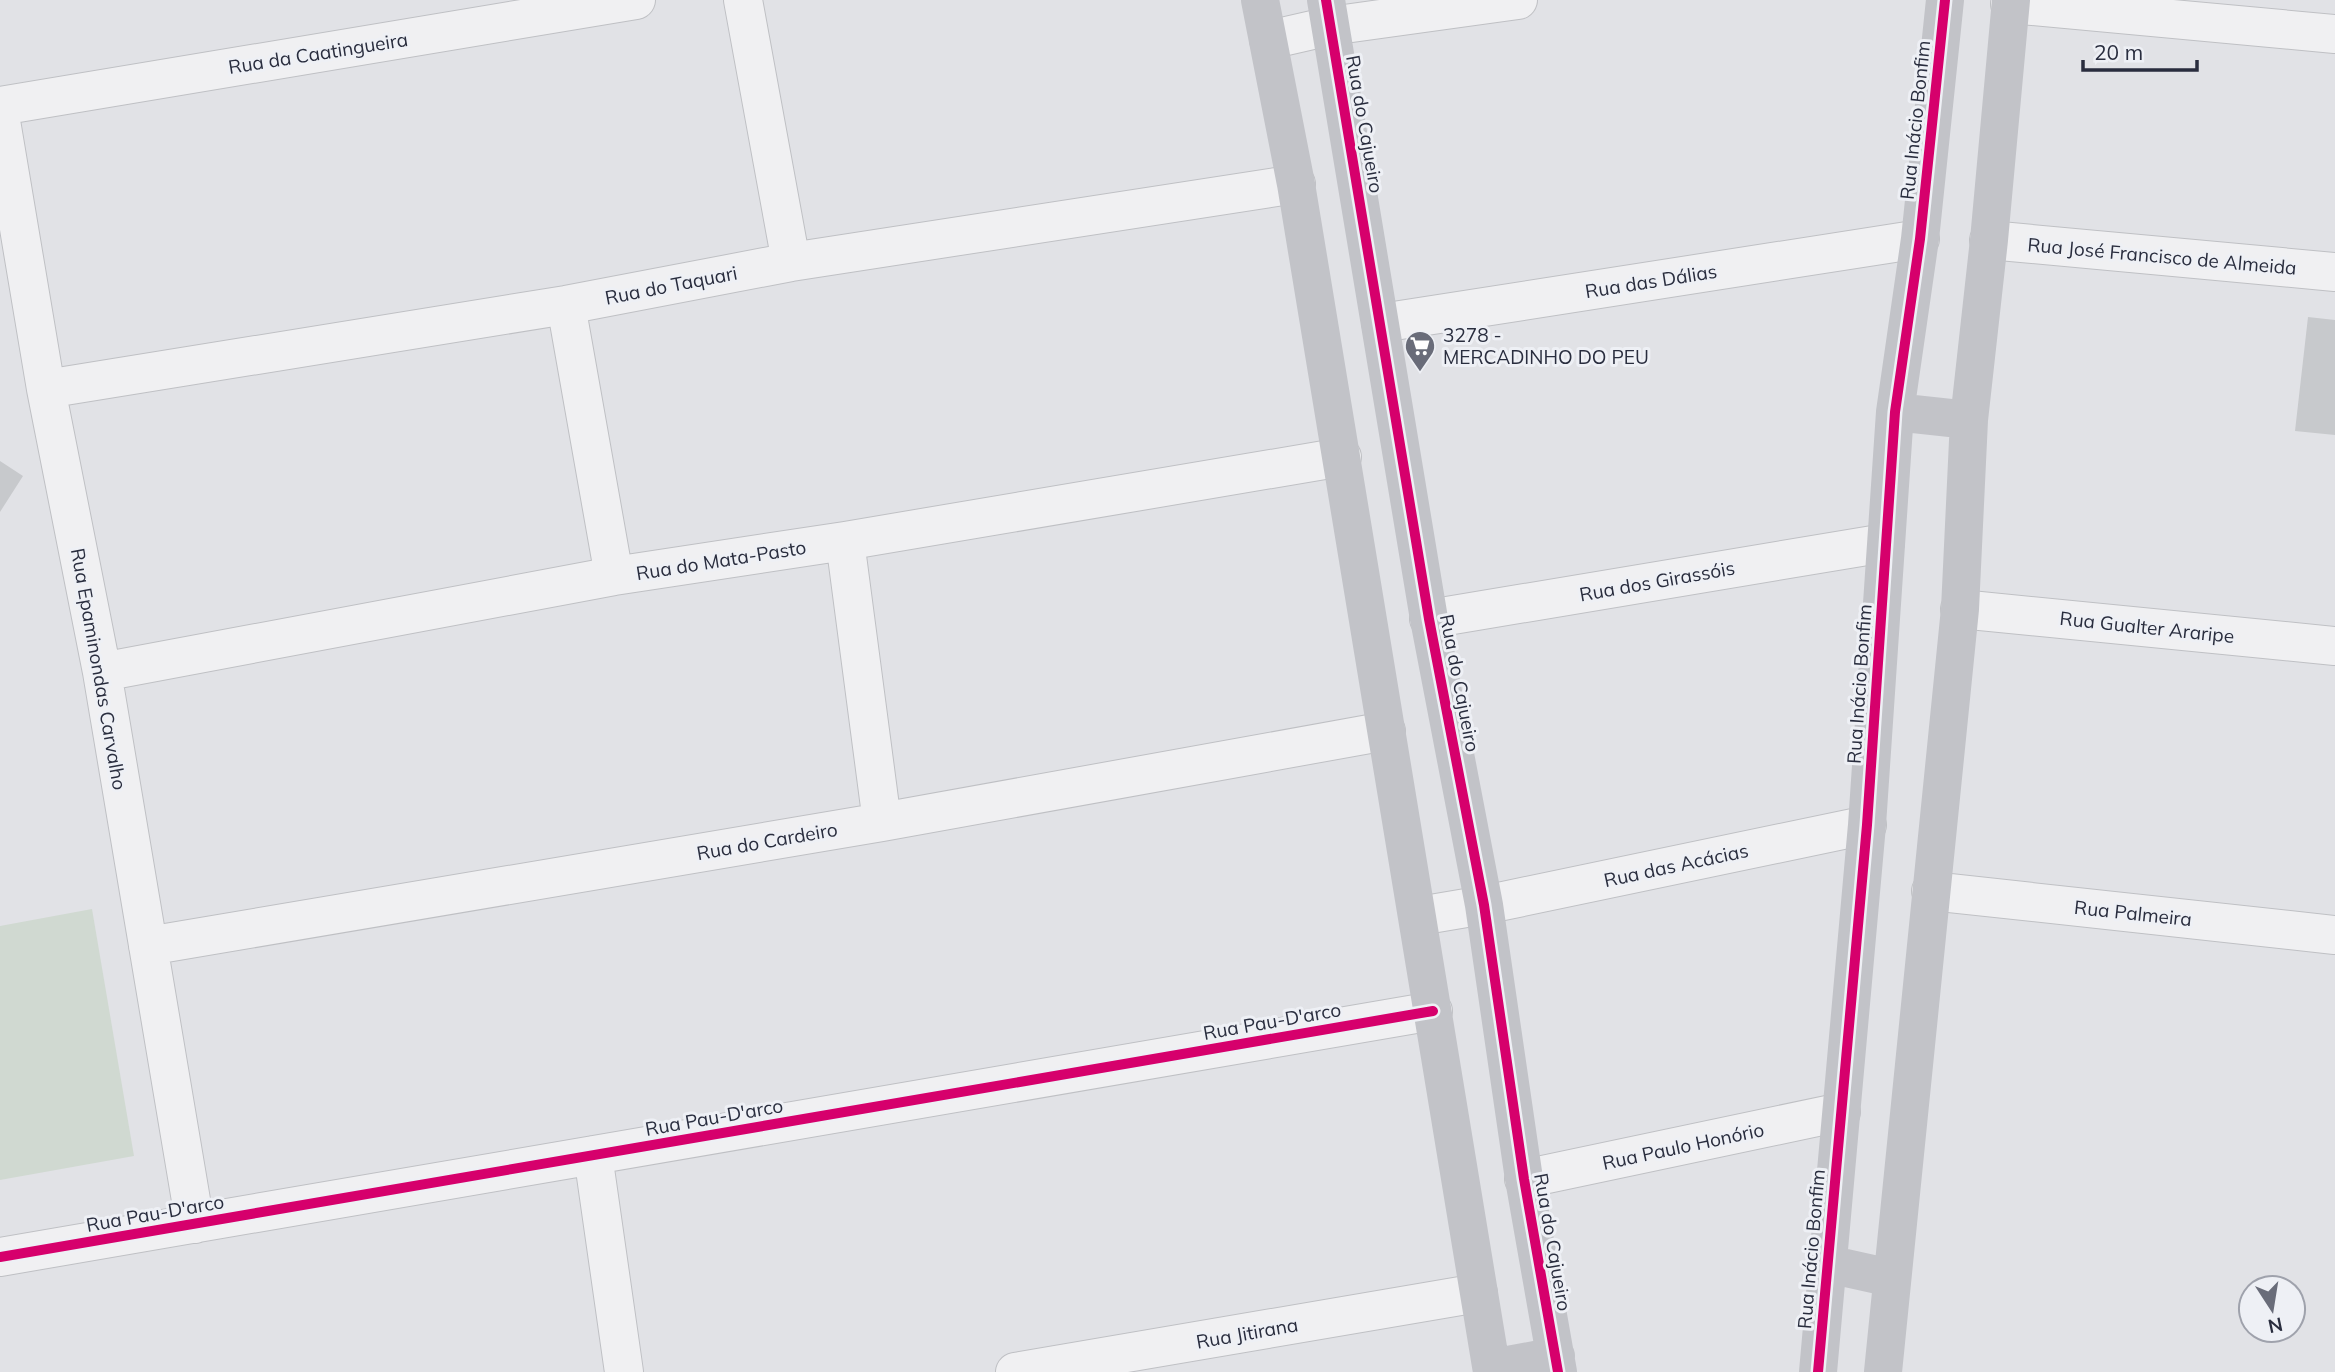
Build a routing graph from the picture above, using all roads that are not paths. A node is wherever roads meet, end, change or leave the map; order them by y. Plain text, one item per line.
1 (636, 0) edge
2 (743, 0) edge
3 (1260, 0) edge
4 (1518, 0) edge
5 (1945, 0) edge
6 (2010, 2) edge
7 (518, 10) edge
8 (1328, 13) edge
9 (2335, 34) edge
10 (1269, 40) junction
11 (0, 106) edge
12 (0, 115) edge
13 (1296, 184) junction
14 (1920, 239) junction
15 (1989, 240) junction
16 (791, 262) junction
17 (2335, 272) edge
18 (566, 304) junction
19 (1381, 323) junction
20 (46, 389) junction
21 (1895, 412) junction
22 (1969, 420) junction
23 (1342, 457) junction
24 (845, 541) junction
25 (1885, 543) junction
26 (614, 576) junction
27 (1960, 609) junction
28 (1429, 619) junction
29 (2335, 646) edge
30 (102, 672) junction
31 (1386, 731) junction
32 (882, 822) junction
33 (1867, 825) junction
34 (1931, 891) junction
35 (1484, 905) junction
36 (1419, 916) junction
37 (2335, 935) edge
38 (148, 946) junction
39 (1433, 1011) junction
40 (1841, 1112) junction
41 (593, 1155) junction
42 (1524, 1180) junction
43 (195, 1224) junction
44 (0, 1257) edge
45 (1828, 1265) junction
46 (1891, 1278) junction
47 (1478, 1293) junction
48 (1557, 1364) edge
49 (1492, 1370) edge
50 (624, 1372) edge
51 (1015, 1372) edge
52 (1818, 1372) edge
53 (1883, 1372) edge

1 - 7 street, Rua da Caatingueira
2 - 16 street
3 - 10 street
4 - 8 street
5 - 14 street, Rua Inácio Bonfim
6 - 9 street
6 - 15 street
7 - 11 street, Rua da Caatingueira
8 - 10 street
8 - 19 street, Rua do Cajueiro
10 - 13 street
12 - 20 street, Rua Epaminondas Carvalho
13 - 16 street, Rua do Taquari
13 - 23 street
14 - 19 street, Rua das Dálias
14 - 21 street, Rua Inácio Bonfim
15 - 17 street, Rua José Francisco de Almeida
15 - 22 street
16 - 18 street, Rua do Taquari
18 - 20 street, Rua do Taquari
18 - 26 street
19 - 28 street, Rua do Cajueiro
20 - 30 street, Rua Epaminondas Carvalho
21 - 22 street
21 - 25 street, Rua Inácio Bonfim
22 - 27 street
23 - 24 street, Rua do Mata-Pasto
23 - 31 street
24 - 26 street, Rua do Mata-Pasto
24 - 32 street
25 - 28 street, Rua dos Girassóis
25 - 33 street, Rua Inácio Bonfim
26 - 30 street, Rua do Mata-Pasto
27 - 29 street, Rua Gualter Araripe
27 - 34 street
28 - 35 street, Rua do Cajueiro
30 - 38 street, Rua Epaminondas Carvalho
31 - 32 street, Rua do Cardeiro
31 - 36 street
32 - 38 street, Rua do Cardeiro
33 - 35 street, Rua das Acácias
33 - 40 street, Rua Inácio Bonfim
34 - 37 street, Rua Palmeira
34 - 46 street
35 - 36 street, Rua das Acácias
35 - 42 street, Rua do Cajueiro
36 - 39 street
38 - 43 street, Rua Epaminondas Carvalho
39 - 41 street, Rua Pau-D'arco
39 - 47 street
40 - 42 street, Rua Paulo Honório
40 - 45 street, Rua Inácio Bonfim
41 - 43 street, Rua Pau-D'arco
41 - 50 street
42 - 48 street, Rua do Cajueiro
43 - 44 street, Rua Pau-D'arco
45 - 46 street
45 - 52 street, Rua Inácio Bonfim
46 - 53 street
47 - 49 street
47 - 51 street, Rua Jitirana
48 - 49 street

